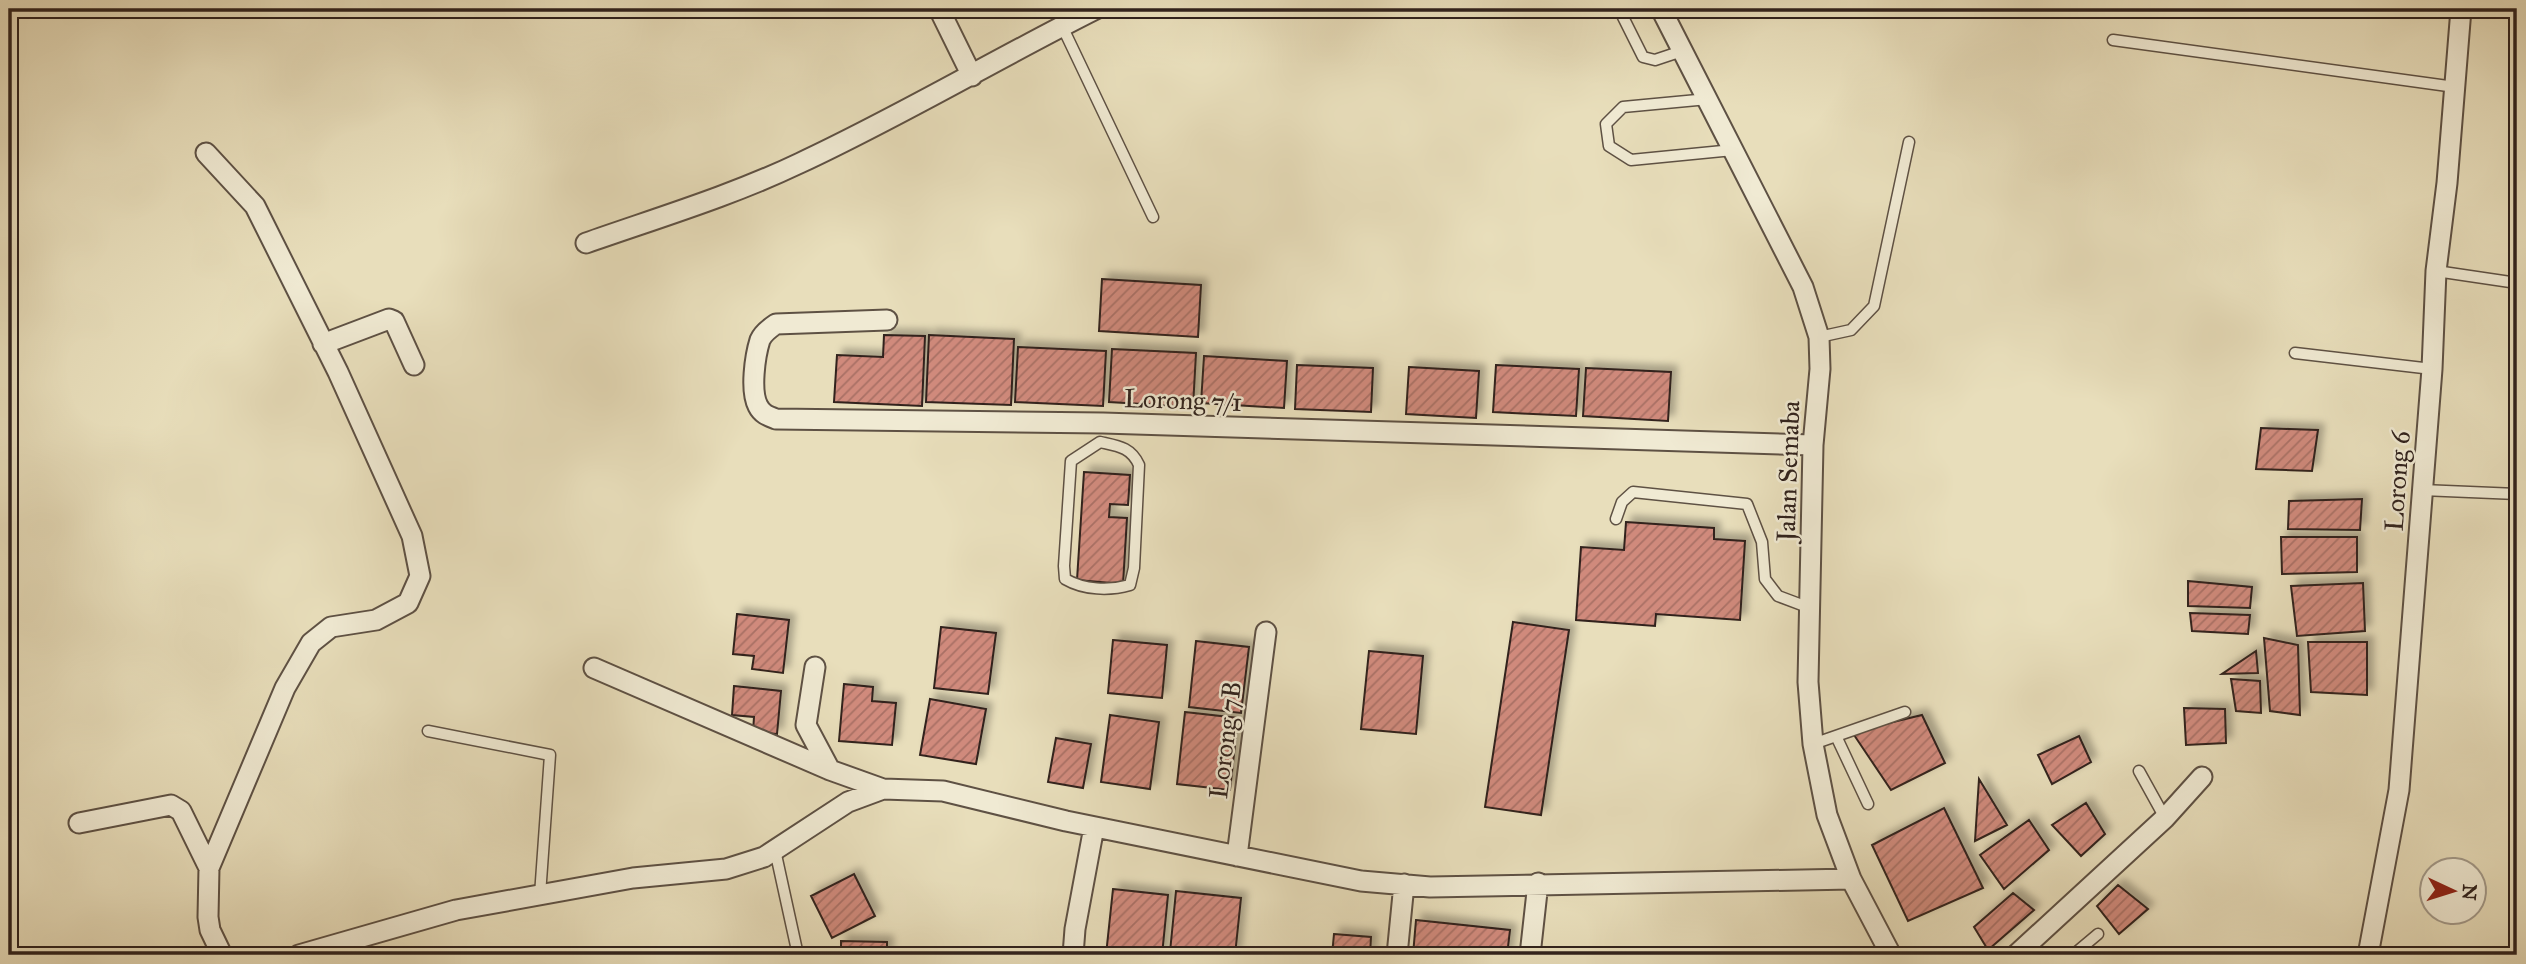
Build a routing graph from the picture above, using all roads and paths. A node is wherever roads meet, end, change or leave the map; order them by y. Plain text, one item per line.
1 (939, 9) edge
2 (1096, 9) edge
3 (1619, 9) edge
4 (1661, 9) edge
5 (2460, 9) edge
6 (1062, 26) junction
7 (2113, 40) dead end
8 (1682, 51) junction
9 (972, 76) junction
10 (2455, 87) junction
11 (1707, 99) junction
12 (1909, 142) dead end
13 (1734, 150) junction
14 (206, 153) dead end
15 (1153, 216) dead end
16 (586, 243) dead end
17 (2436, 271) junction
18 (2517, 283) edge
19 (887, 320) dead end
20 (1819, 337) junction
21 (323, 344) junction
22 (2295, 354) dead end
23 (414, 365) dead end
24 (2432, 369) junction
25 (1102, 432) junction
26 (1813, 445) junction
27 (2422, 489) junction
28 (2517, 494) edge
29 (1616, 519) dead end
30 (1811, 608) junction
31 (1266, 632) dead end
32 (815, 667) dead end
33 (594, 668) dead end
34 (1905, 712) dead end
35 (428, 731) dead end
36 (1836, 736) junction
37 (1813, 744) junction
38 (830, 771) junction
39 (2138, 771) dead end
40 (2202, 777) dead end
41 (883, 789) junction
42 (1868, 804) dead end
43 (2165, 818) junction
44 (79, 823) dead end
45 (1094, 827) junction
46 (775, 850) junction
47 (1237, 856) junction
48 (209, 868) junction
49 (1851, 879) junction
50 (1538, 883) junction
51 (1404, 884) junction
52 (540, 895) junction
53 (2098, 934) dead end
54 (352, 948) edge
55 (222, 955) edge
56 (299, 955) edge
57 (798, 955) edge
58 (1073, 955) edge
59 (1397, 955) edge
60 (1530, 955) edge
61 (1891, 955) edge
62 (2016, 955) edge
63 (2073, 955) edge
64 (2368, 955) edge

1 - 9 street
2 - 6 street
3 - 8 lane
4 - 8 street, Jalan Semaba
5 - 10 street, Lorong 6
6 - 9 street
6 - 15 lane
7 - 10 lane
8 - 11 street, Jalan Semaba
9 - 16 street
10 - 17 street, Lorong 6
11 - 13 street, Jalan Semaba
11 - 13 lane
12 - 20 lane
13 - 20 street, Jalan Semaba
14 - 21 street
17 - 18 lane
17 - 24 street, Lorong 6
19 - 25 street, Lorong 7/1
20 - 26 street, Jalan Semaba
21 - 23 street
21 - 48 street
22 - 24 lane
24 - 27 street, Lorong 6
25 - 25 lane
25 - 26 street, Lorong 7/1
26 - 30 street, Jalan Semaba
27 - 28 lane
27 - 64 street, Lorong 6
29 - 30 lane
30 - 37 street, Jalan Semaba
31 - 47 street, Lorong 7B
32 - 38 street
33 - 38 street
34 - 36 lane
35 - 52 lane
36 - 37 lane
36 - 42 lane
37 - 49 street, Jalan Semaba
38 - 41 street
39 - 43 lane
40 - 43 street
41 - 45 street
41 - 46 street
43 - 62 street
44 - 48 street
45 - 47 street
45 - 58 street
46 - 52 street
46 - 57 lane
47 - 51 street
48 - 55 street
49 - 50 street
49 - 61 street, Jalan Semaba
50 - 51 street
50 - 60 street
51 - 59 street
52 - 54 street
53 - 63 lane
54 - 56 street

